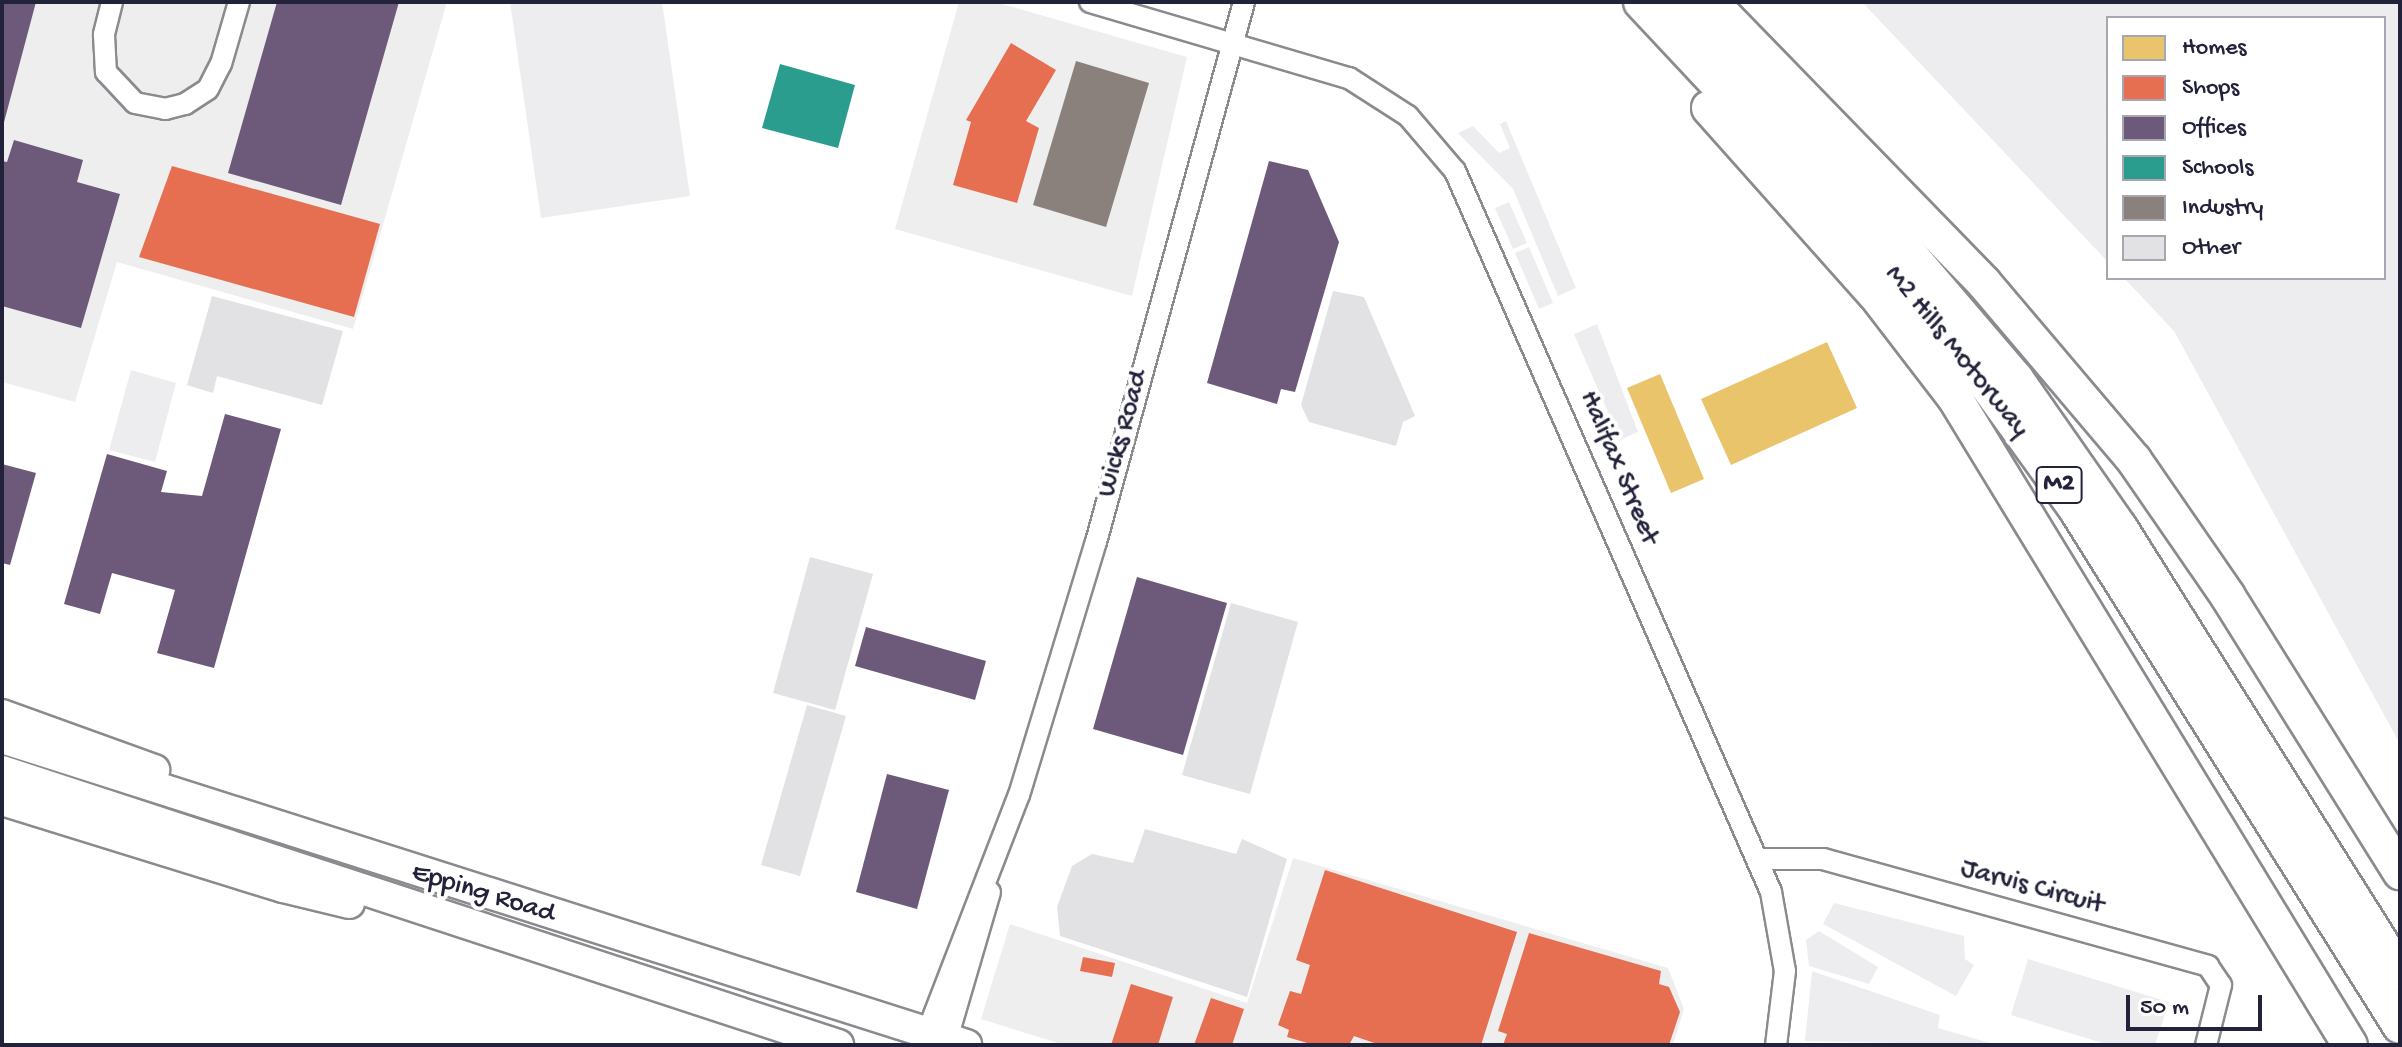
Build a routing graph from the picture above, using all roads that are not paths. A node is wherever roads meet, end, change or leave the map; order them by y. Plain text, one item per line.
1 (112, 2) edge
2 (239, 2) edge
3 (1090, 2) edge
4 (1244, 2) edge
5 (1617, 2) edge
6 (1641, 2) edge
7 (1674, 2) edge
8 (1711, 2) edge
9 (1230, 40) junction
10 (2, 715) edge
11 (2, 738) edge
12 (2, 771) edge
13 (2, 800) edge
14 (334, 847) junction
15 (1758, 859) junction
16 (2400, 872) edge
17 (482, 928) junction
18 (2400, 973) edge
19 (2400, 1026) edge
20 (942, 1041) edge
21 (838, 1045) edge
22 (1776, 1045) edge
23 (2206, 1045) edge
24 (2350, 1045) edge

1 - 2 street
3 - 9 street, Halifax Street
4 - 9 street, Wicks Road
5 - 24 highway
6 - 19 highway, M2 Hills Motorway / M2
7 - 18 highway, M2 Hills Motorway / M2
8 - 16 highway
9 - 15 street, Halifax Street
9 - 20 street, Wicks Road
10 - 14 main road
11 - 14 main road, Epping Road
12 - 17 main road, Epping Road
13 - 17 main road
14 - 20 main road, Epping Road
15 - 22 street, Halifax Street
15 - 23 street, Jarvis Circuit
17 - 21 main road, Epping Road

